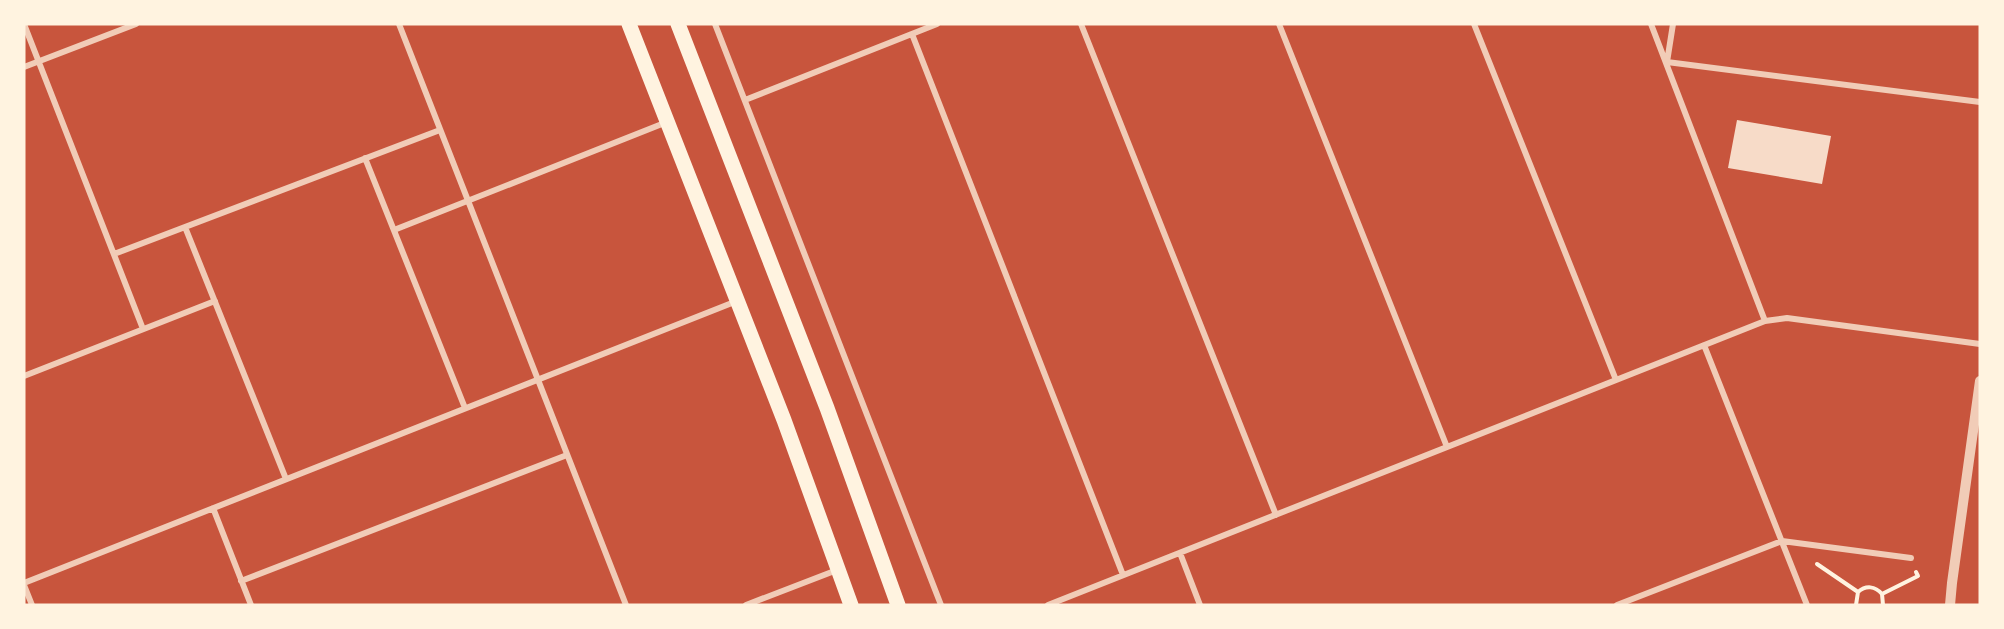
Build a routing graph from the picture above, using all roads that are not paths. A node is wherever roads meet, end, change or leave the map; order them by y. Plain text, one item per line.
1 (24, 24) edge
2 (136, 24) edge
3 (399, 24) edge
4 (630, 24) edge
5 (678, 24) edge
6 (715, 24) edge
7 (937, 24) edge
8 (1081, 24) edge
9 (1279, 24) edge
10 (1474, 24) edge
11 (1651, 24) edge
12 (1673, 24) edge
13 (912, 34) junction
14 (39, 62) junction
15 (1667, 62) junction
16 (24, 68) edge
17 (745, 100) junction
18 (1980, 102) edge
19 (668, 122) junction
20 (440, 130) junction
21 (365, 158) junction
22 (468, 201) junction
23 (185, 226) junction
24 (394, 230) junction
25 (114, 254) junction
26 (737, 300) junction
27 (215, 301) junction
28 (1765, 321) junction
29 (142, 329) junction
30 (1704, 345) junction
31 (1980, 345) edge
32 (24, 376) edge
33 (537, 379) junction
34 (1616, 380) junction
35 (1980, 381) edge
36 (465, 408) junction
37 (1447, 447) junction
38 (567, 455) junction
39 (285, 479) junction
40 (213, 508) junction
41 (1275, 515) junction
42 (1782, 541) junction
43 (1180, 553) junction
44 (1911, 558) dead end
45 (838, 570) junction
46 (1123, 575) junction
47 (241, 581) junction
48 (24, 584) edge
49 (1949, 602) edge
50 (32, 605) edge
51 (251, 605) edge
52 (626, 605) edge
53 (746, 605) edge
54 (851, 605) edge
55 (898, 605) edge
56 (941, 605) edge
57 (1048, 605) edge
58 (1200, 605) edge
59 (1617, 605) edge
60 (1807, 605) edge

1 - 14 street
2 - 14 street
3 - 20 street
4 - 19 main road
5 - 55 main road
6 - 17 street
7 - 13 street
8 - 41 street
9 - 37 street
10 - 34 street
11 - 15 street
12 - 15 street
13 - 17 street
13 - 46 street
14 - 16 street
14 - 25 street
15 - 18 street
15 - 28 street
17 - 56 street
19 - 22 street
19 - 26 main road
20 - 21 street
20 - 22 street
21 - 23 street
21 - 24 street
22 - 24 street
22 - 33 street
23 - 25 street
23 - 27 street
24 - 36 street
25 - 29 street
26 - 33 street
26 - 45 main road
27 - 29 street
27 - 39 street
28 - 30 street
28 - 31 street
29 - 32 street
30 - 34 street
30 - 42 street
33 - 36 street
33 - 38 street
34 - 37 street
35 - 49 street
36 - 39 street
37 - 41 street
38 - 47 street
38 - 52 street
39 - 40 street
40 - 47 street
40 - 48 street
41 - 43 street
42 - 44 street
42 - 59 street
42 - 60 street
43 - 46 street
43 - 58 street
45 - 53 street
45 - 54 main road
46 - 57 street
47 - 51 street
48 - 50 street

